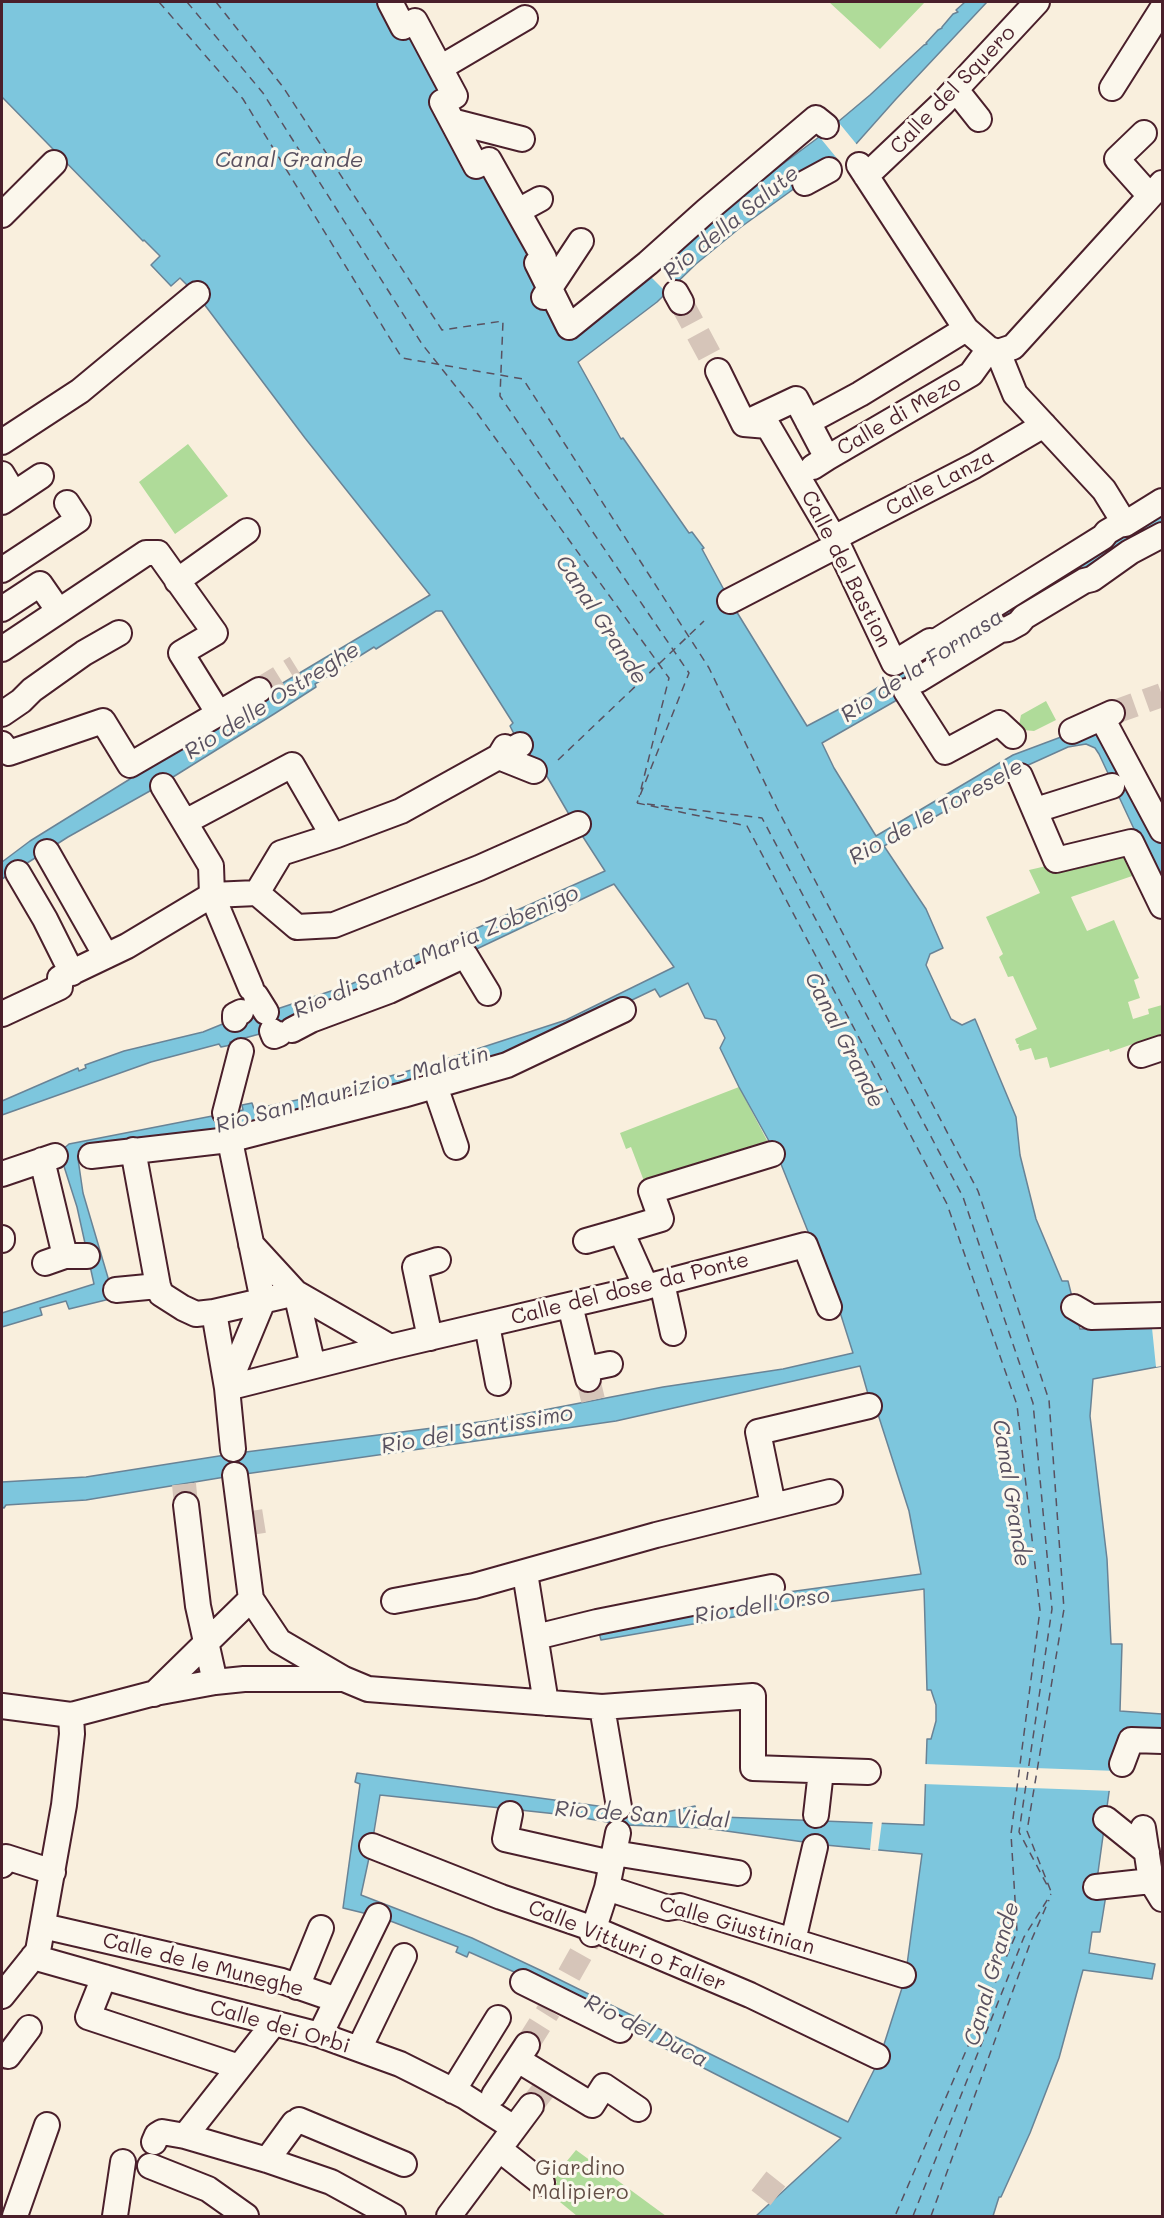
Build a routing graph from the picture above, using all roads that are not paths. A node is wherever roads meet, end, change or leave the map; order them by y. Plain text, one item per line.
1 (390, 2) edge
2 (1037, 2) edge
3 (1162, 9) edge
4 (525, 18) dead end
5 (440, 68) junction
6 (1112, 88) dead end
7 (956, 90) junction
8 (979, 119) dead end
9 (452, 121) junction
10 (826, 126) dead end
11 (1144, 133) dead end
12 (522, 139) dead end
13 (54, 163) dead end
14 (849, 166) junction
15 (805, 183) dead end
16 (1156, 190) edge
17 (540, 199) dead end
18 (518, 211) junction
19 (2, 215) edge
20 (581, 241) dead end
21 (547, 293) junction
22 (196, 294) dead end
23 (966, 329) junction
24 (1000, 350) junction
25 (718, 371) tunnel mouth
26 (808, 422) junction
27 (744, 423) junction
28 (1044, 424) junction
29 (5, 432) edge
30 (827, 458) junction
31 (41, 476) dead end
32 (798, 476) junction
33 (6, 490) edge
34 (1162, 501) edge
35 (66, 502) dead end
36 (1125, 524) junction
37 (247, 531) dead end
38 (1162, 535) edge
39 (836, 542) junction
40 (2, 570) edge
41 (177, 581) junction
42 (730, 601) dead end
43 (2, 609) edge
44 (58, 610) junction
45 (118, 633) dead end
46 (2, 649) edge
47 (259, 690) tunnel mouth
48 (2, 714) edge
49 (219, 714) junction
50 (1072, 731) dead end
51 (1013, 736) dead end
52 (5, 748) edge
53 (534, 771) dead end
54 (1020, 776) dead end
55 (164, 786) dead end
56 (1112, 786) dead end
57 (1036, 810) junction
58 (185, 822) junction
59 (578, 824) dead end
60 (1162, 830) edge
61 (335, 836) junction
62 (47, 852) dead end
63 (18, 873) dead end
64 (257, 893) junction
65 (212, 895) junction
66 (1162, 906) edge
67 (116, 951) junction
68 (72, 973) junction
69 (488, 993) dead end
70 (623, 1010) dead end
71 (2, 1014) edge
72 (241, 1051) dead end
73 (435, 1086) junction
74 (228, 1130) junction
75 (456, 1147) dead end
76 (133, 1150) junction
77 (772, 1154) dead end
78 (91, 1156) dead end
79 (4, 1169) edge
80 (621, 1231) junction
81 (586, 1241) dead end
82 (250, 1242) junction
83 (66, 1258) dead end
84 (438, 1260) dead end
85 (654, 1285) junction
86 (158, 1286) junction
87 (116, 1290) dead end
88 (297, 1293) junction
89 (263, 1301) junction
90 (570, 1305) junction
91 (1074, 1306) dead end
92 (829, 1307) dead end
93 (214, 1312) junction
94 (1159, 1320) edge
95 (487, 1325) junction
96 (673, 1333) dead end
97 (430, 1338) junction
98 (390, 1347) junction
99 (610, 1364) dead end
100 (313, 1366) junction
101 (498, 1383) dead end
102 (228, 1391) junction
103 (869, 1406) dead end
104 (233, 1449) dead end
105 (236, 1475) dead end
106 (830, 1492) dead end
107 (772, 1499) junction
108 (186, 1505) tunnel mouth
109 (516, 1575) junction
110 (772, 1587) dead end
111 (250, 1599) junction
112 (394, 1601) dead end
113 (536, 1637) junction
114 (206, 1642) junction
115 (344, 1679) junction
116 (216, 1682) junction
117 (155, 1693) junction
118 (546, 1703) junction
119 (2, 1706) edge
120 (602, 1707) junction
121 (71, 1725) junction
122 (1162, 1741) edge
123 (1122, 1764) dead end
124 (821, 1771) junction
125 (868, 1772) dead end
126 (619, 1807) dead end
127 (510, 1814) dead end
128 (816, 1815) dead end
129 (1106, 1819) dead end
130 (1151, 1838) edge
131 (372, 1846) dead end
132 (814, 1847) dead end
133 (614, 1850) junction
134 (3, 1858) edge
135 (53, 1872) junction
136 (738, 1873) dead end
137 (1096, 1887) dead end
138 (607, 1888) junction
139 (1157, 1890) edge
140 (378, 1916) dead end
141 (53, 1928) junction
142 (321, 1928) dead end
143 (593, 1931) junction
144 (793, 1941) junction
145 (404, 1956) dead end
146 (33, 1957) junction
147 (903, 1975) dead end
148 (104, 1977) junction
149 (523, 1982) dead end
150 (297, 1987) junction
151 (2, 1996) edge
152 (337, 2000) junction
153 (274, 2023) junction
154 (29, 2028) dead end
155 (620, 2030) dead end
156 (320, 2035) junction
157 (359, 2049) junction
158 (523, 2052) junction
159 (8, 2056) dead end
160 (877, 2056) dead end
161 (239, 2067) junction
162 (453, 2091) junction
163 (494, 2095) dead end
164 (531, 2106) tunnel mouth
165 (638, 2109) dead end
166 (47, 2126) dead end
167 (514, 2128) junction
168 (185, 2136) junction
169 (154, 2142) dead end
170 (499, 2149) junction
171 (267, 2160) junction
172 (123, 2162) dead end
173 (404, 2164) dead end
174 (150, 2166) dead end
175 (542, 2183) dead end
176 (241, 2215) edge
177 (15, 2217) edge
178 (115, 2217) edge
179 (393, 2217) edge
180 (449, 2217) edge

1 - 5 street
2 - 7 street, Calle del Squero
3 - 6 street
4 - 5 street
5 - 9 street
7 - 8 street
7 - 14 street, Calle del Squero
9 - 12 street
9 - 18 street
10 - 21 street
11 - 16 street
13 - 19 street
14 - 15 street, Calle del Squero
14 - 23 street
16 - 24 street
17 - 18 street
18 - 21 street
20 - 21 street
22 - 29 street
23 - 24 street
23 - 26 street
24 - 28 street
24 - 30 street, Calle di Mezo
25 - 27 street
26 - 27 street
26 - 30 street
27 - 32 street, Calle del Bastion
28 - 36 street
28 - 39 street, Calle Lanza
30 - 32 street, Calle di Mezo
31 - 33 street
32 - 39 street, Calle del Bastion
34 - 36 street
35 - 40 street
36 - 39 street, Calle del Bastion
37 - 41 street
38 - 51 street
39 - 42 street, Calle Lanza
41 - 44 street
41 - 49 street
43 - 44 street
44 - 46 street
45 - 48 street
47 - 49 street
49 - 52 street
50 - 60 street
53 - 61 street
54 - 57 street
55 - 58 street
56 - 57 street
57 - 66 street
58 - 61 street
58 - 65 street
59 - 64 street
61 - 64 street
62 - 67 street
63 - 68 street
64 - 65 street
65 - 67 street
65 - 69 street
67 - 68 street
68 - 71 street
70 - 73 street
72 - 74 street
73 - 74 street
73 - 75 street
74 - 76 street
74 - 82 street
76 - 78 street
76 - 86 street
77 - 80 street
79 - 83 street
80 - 81 street
80 - 85 street
82 - 88 street
82 - 89 street
84 - 97 street
85 - 90 street, Calle del dose da Ponte
85 - 92 street, Calle del dose da Ponte
85 - 96 street
86 - 87 street
86 - 93 street
88 - 89 street
88 - 98 street
88 - 100 street
89 - 93 street
89 - 102 street
90 - 95 street, Calle del dose da Ponte
90 - 99 street
91 - 94 street
93 - 102 street
95 - 97 street, Calle del dose da Ponte
95 - 101 street
97 - 98 street, Calle del dose da Ponte
98 - 100 street, Calle del dose da Ponte
100 - 102 street, Calle del dose da Ponte
102 - 104 street
103 - 107 street
105 - 111 street
106 - 107 street
107 - 109 street
108 - 114 street
109 - 112 street
109 - 113 street
110 - 113 street
111 - 114 street
111 - 115 street
113 - 118 street
114 - 116 street
114 - 117 street
115 - 116 street
115 - 118 street
116 - 117 street
117 - 121 street
118 - 120 street
119 - 121 street
120 - 124 street
120 - 126 street
121 - 135 street
122 - 123 street
124 - 125 street
124 - 128 street
127 - 133 street
129 - 130 street
130 - 139 street
131 - 143 street, Calle Vitturi o Falier
132 - 144 street
133 - 136 street
133 - 138 street
134 - 135 street
135 - 141 street
137 - 139 street
138 - 143 street
138 - 144 street, Calle Giustinian
140 - 152 street
141 - 146 street
141 - 150 street, Calle de le Muneghe
142 - 150 street
143 - 160 street, Calle Vitturi o Falier
144 - 147 street, Calle Giustinian
145 - 157 street
146 - 148 street, Calle dei Orbi
146 - 151 street
148 - 153 street, Calle dei Orbi
148 - 161 street
149 - 155 street
150 - 152 street, Calle de le Muneghe
152 - 156 street
153 - 156 street, Calle dei Orbi
153 - 161 street
154 - 159 street
156 - 157 street, Calle dei Orbi
157 - 162 street, Calle dei Orbi
158 - 162 street
158 - 163 street
158 - 165 street
161 - 168 street
162 - 167 street, Calle dei Orbi
164 - 167 street
166 - 177 street
167 - 170 street
168 - 169 street
168 - 171 street
170 - 175 street
170 - 180 street
171 - 173 street
171 - 179 street
172 - 178 street
174 - 176 street

